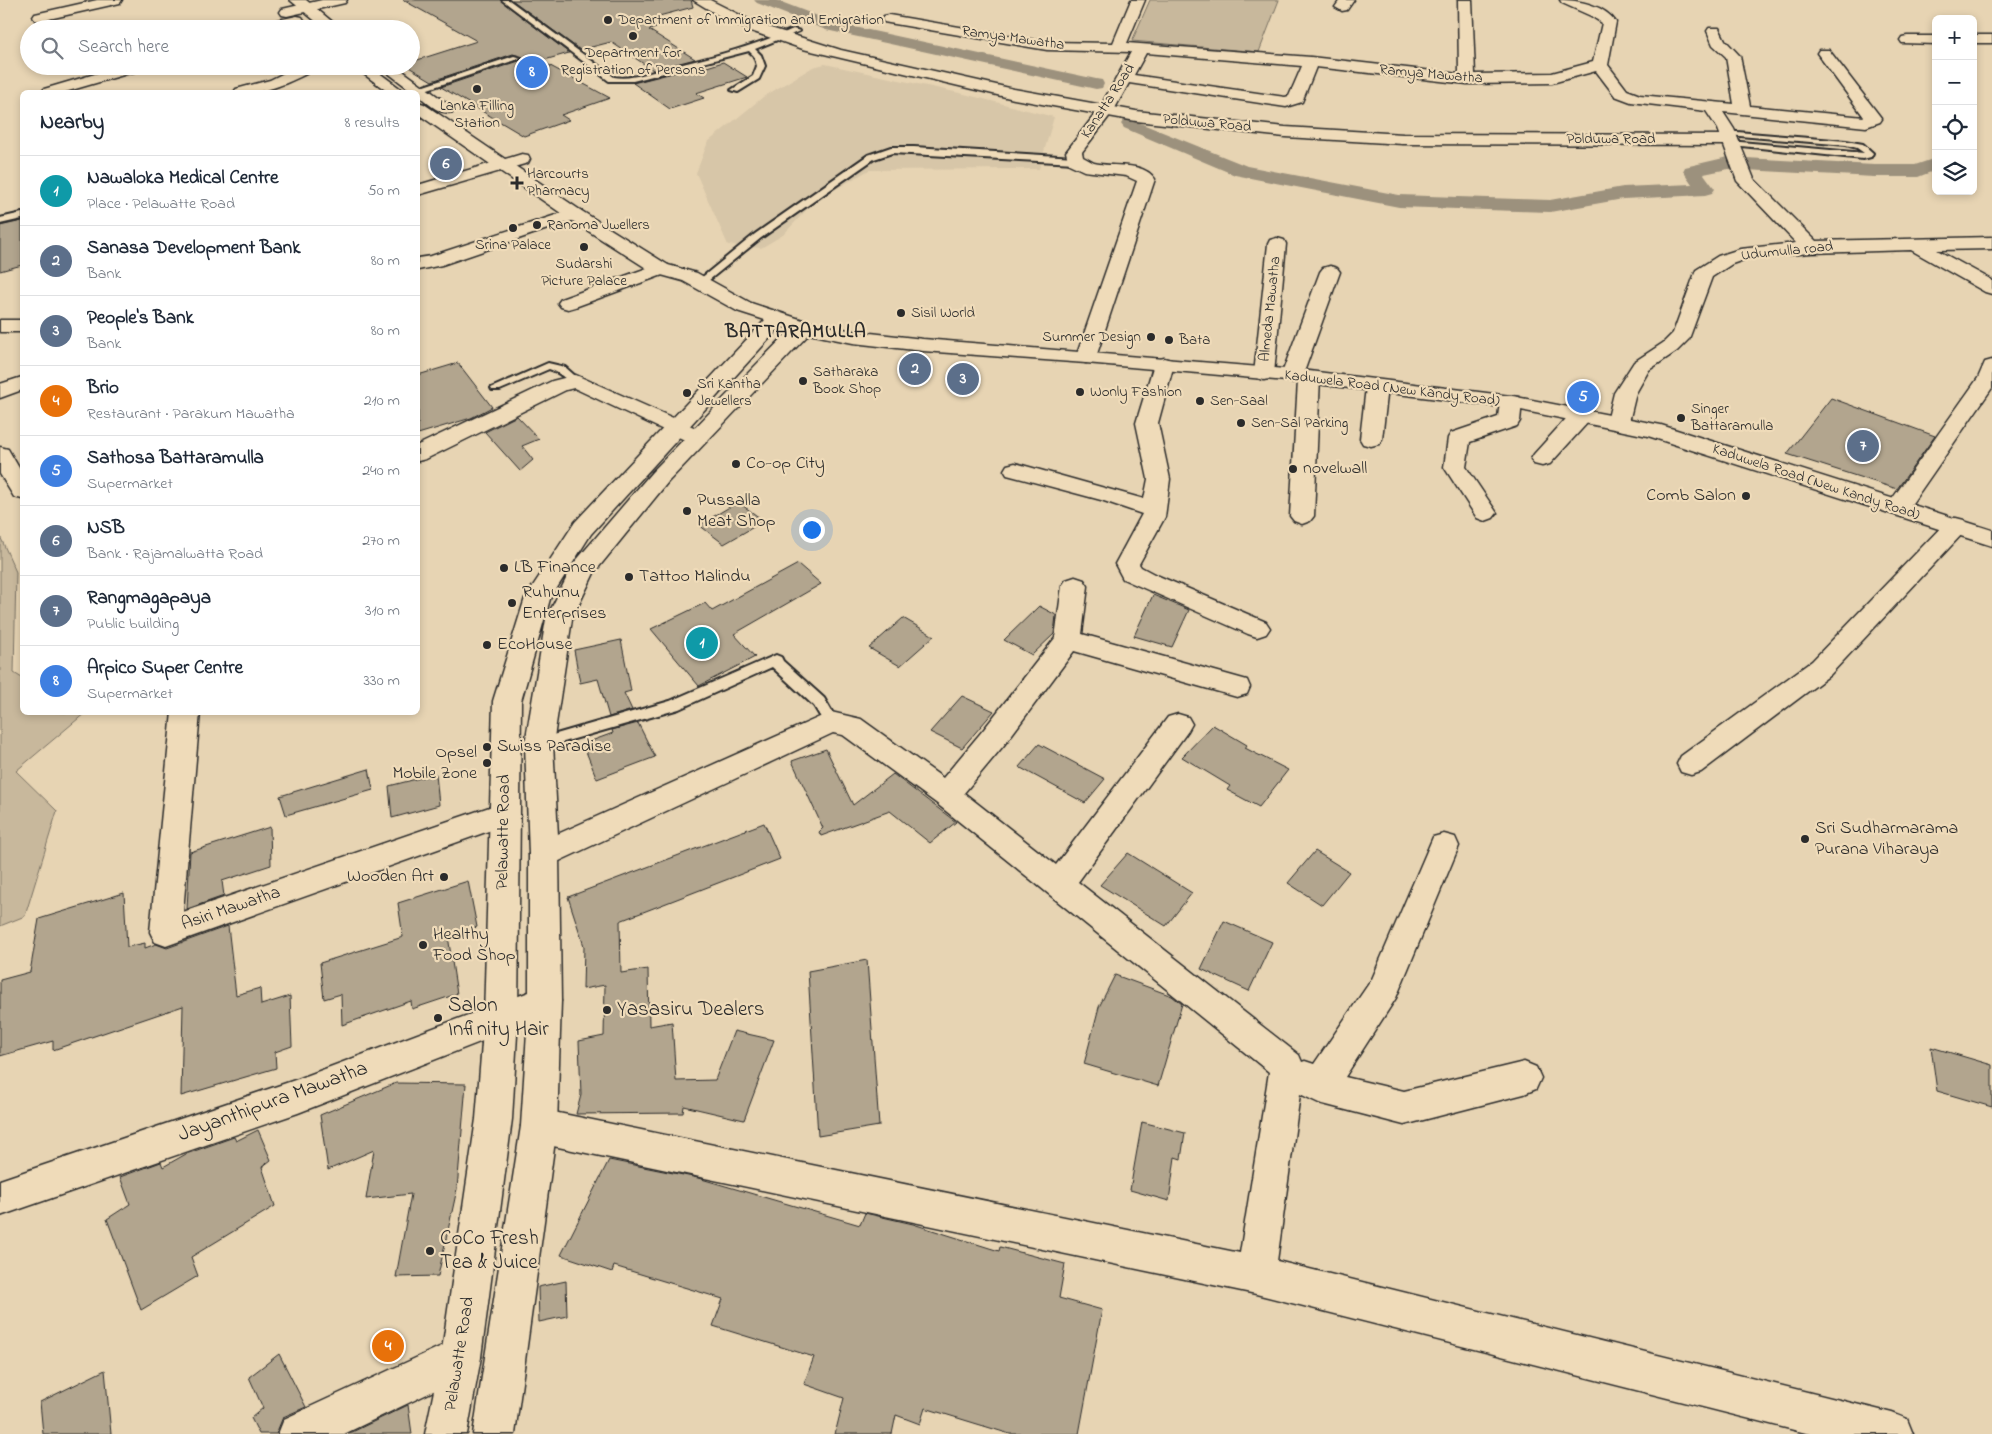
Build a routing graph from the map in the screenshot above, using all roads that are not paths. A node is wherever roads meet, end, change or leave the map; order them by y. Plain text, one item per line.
1 (115, 0) edge
2 (275, 0) edge
3 (340, 0) edge
4 (504, 0) edge
5 (700, 0) edge
6 (727, 0) edge
7 (1138, 0) edge
8 (1465, 0) edge
9 (1567, 0) edge
10 (299, 14) edge
11 (40, 17) dead end
12 (889, 19) dead end
13 (281, 20) edge
14 (313, 20) edge
15 (796, 31) junction
16 (1714, 31) dead end
17 (781, 38) junction
18 (1977, 39) edge
19 (1992, 39) edge
20 (1907, 40) dead end
21 (1932, 40) edge
22 (749, 47) junction
23 (1118, 48) junction
24 (1141, 48) junction
25 (1824, 54) dead end
26 (517, 58) dead end
27 (1311, 62) junction
28 (1600, 65) junction
29 (108, 75) edge
30 (291, 75) edge
31 (373, 75) edge
32 (398, 75) edge
33 (1124, 78) junction
34 (1467, 78) junction
35 (57, 90) edge
36 (249, 90) edge
37 (394, 90) edge
38 (419, 90) joint
39 (735, 90) dead end
40 (420, 91) edge
41 (1109, 105) junction
42 (1712, 108) junction
43 (1744, 109) junction
44 (420, 111) edge
45 (1732, 146) junction
46 (1075, 156) junction
47 (522, 158) junction
48 (504, 165) junction
49 (539, 169) dead end
50 (420, 189) edge
51 (574, 214) junction
52 (20, 216) edge
53 (0, 221) edge
54 (637, 235) dead end
55 (1912, 243) junction
56 (1992, 243) edge
57 (1277, 244) dead end
58 (1810, 247) junction
59 (420, 264) edge
60 (661, 269) junction
61 (1330, 272) dead end
62 (695, 280) junction
63 (1992, 288) edge
64 (568, 303) dead end
65 (744, 307) junction
66 (777, 319) junction
67 (0, 326) edge
68 (20, 326) edge
69 (804, 327) junction
70 (853, 337) junction
71 (763, 353) junction
72 (1086, 357) junction
73 (1164, 364) junction
74 (1992, 366) edge
75 (1264, 374) junction
76 (1300, 377) junction
77 (576, 381) junction
78 (20, 383) edge
79 (1377, 387) junction
80 (496, 388) dead end
81 (0, 392) edge
82 (1511, 402) junction
83 (1582, 416) junction
84 (1618, 422) junction
85 (687, 433) junction
86 (1371, 439) dead end
87 (420, 453) edge
88 (0, 454) edge
89 (1542, 459) dead end
90 (1015, 470) dead end
91 (20, 489) edge
92 (1898, 508) junction
93 (1154, 510) junction
94 (1486, 512) dead end
95 (1302, 516) dead end
96 (1956, 526) junction
97 (1992, 538) edge
98 (1075, 586) dead end
99 (1256, 628) dead end
100 (1068, 640) junction
101 (1237, 688) dead end
102 (186, 715) edge
103 (831, 722) junction
104 (1178, 724) dead end
105 (538, 744) junction
106 (1691, 764) dead end
107 (946, 795) junction
108 (504, 814) junction
109 (1444, 846) dead end
110 (544, 854) junction
111 (1059, 884) junction
112 (545, 1001) junction
113 (501, 1018) junction
114 (1287, 1066) junction
115 (1524, 1078) dead end
116 (1319, 1087) junction
117 (539, 1126) junction
118 (0, 1198) edge
119 (1256, 1276) junction
120 (461, 1357) junction
121 (299, 1434) edge
122 (446, 1434) edge
123 (494, 1434) edge
124 (1892, 1434) edge

1 - 11 street
2 - 10 street
3 - 10 street
4 - 22 lane
5 - 17 street, Polduwa Road
6 - 15 street, Polduwa Road
7 - 23 street
8 - 34 street
9 - 28 street
10 - 13 street
10 - 14 street
12 - 23 street, Ramya Mawatha
15 - 17 lane
15 - 41 street, Polduwa Road
16 - 43 street
17 - 22 lane
17 - 41 street, Polduwa Road
18 - 19 street
20 - 21 street
22 - 39 lane
23 - 24 street, Ramya Mawatha
24 - 27 street, Ramya Mawatha
24 - 33 street, Kanatta Road
25 - 43 street
26 - 38 lane
27 - 33 street
27 - 34 street, Ramya Mawatha
28 - 34 street, Ramya Mawatha
28 - 42 street
29 - 35 street
30 - 36 street
31 - 37 street
32 - 38 street
33 - 41 street, Kanatta Road
40 - 47 street
41 - 45 street, Polduwa Road
41 - 46 street, Kanatta Road
42 - 43 street
42 - 45 street
44 - 48 street
45 - 45 lane
45 - 58 street
46 - 62 lane
46 - 72 street
47 - 48 street
47 - 49 street
48 - 50 street
48 - 51 street
51 - 59 street
51 - 60 street
52 - 53 lane
54 - 62 street
55 - 56 street, Udumulla road
55 - 58 street, Udumulla road
55 - 63 street
57 - 75 street, Almeda Mawatha
58 - 84 street, Udumulla road
60 - 62 street
60 - 64 street
61 - 76 street
62 - 65 street, Kaduwela Road (New Kandy Road)
65 - 66 street, Kaduwela Road (New Kandy Road)
65 - 71 street
66 - 69 street, Kaduwela Road (New Kandy Road)
66 - 71 street, Pelawatte Road
67 - 68 street
69 - 70 street, Kaduwela Road (New Kandy Road)
69 - 71 street, Pelawatte Road
70 - 71 street
70 - 72 street, Kaduwela Road (New Kandy Road)
71 - 85 street, Pelawatte Road
72 - 73 street, Kaduwela Road (New Kandy Road)
73 - 75 street, Kaduwela Road (New Kandy Road)
73 - 93 street
74 - 92 street
75 - 76 street, Kaduwela Road (New Kandy Road)
76 - 79 street, Kaduwela Road (New Kandy Road)
76 - 95 street
77 - 80 lane
77 - 85 street
77 - 87 street
78 - 81 street
79 - 82 street, Kaduwela Road (New Kandy Road)
79 - 86 street
82 - 83 street, Kaduwela Road (New Kandy Road)
82 - 94 street
83 - 84 street, Kaduwela Road (New Kandy Road)
83 - 89 street
84 - 92 street, Kaduwela Road (New Kandy Road)
85 - 105 street, Pelawatte Road
85 - 108 street, Pelawatte Road
88 - 91 street
90 - 93 street
92 - 96 street, Kaduwela Road (New Kandy Road)
93 - 99 street
96 - 97 street, Kaduwela Road (New Kandy Road)
96 - 106 street
98 - 100 street
100 - 101 street
100 - 107 street
102 - 108 street, Asiri Mawatha
103 - 105 lane
103 - 107 street
103 - 110 street
104 - 111 street
105 - 110 street, Pelawatte Road
107 - 111 street
108 - 113 street, Pelawatte Road
109 - 116 street
110 - 112 street, Pelawatte Road
111 - 114 street
112 - 113 street, Jayanthipura Mawatha
112 - 117 street, Pelawatte Road
113 - 118 street, Jayanthipura Mawatha
113 - 120 street, Pelawatte Road
114 - 116 street
114 - 119 street
115 - 116 street
117 - 119 street
117 - 123 street, Pelawatte Road
119 - 124 street
120 - 121 street
120 - 122 street, Pelawatte Road

